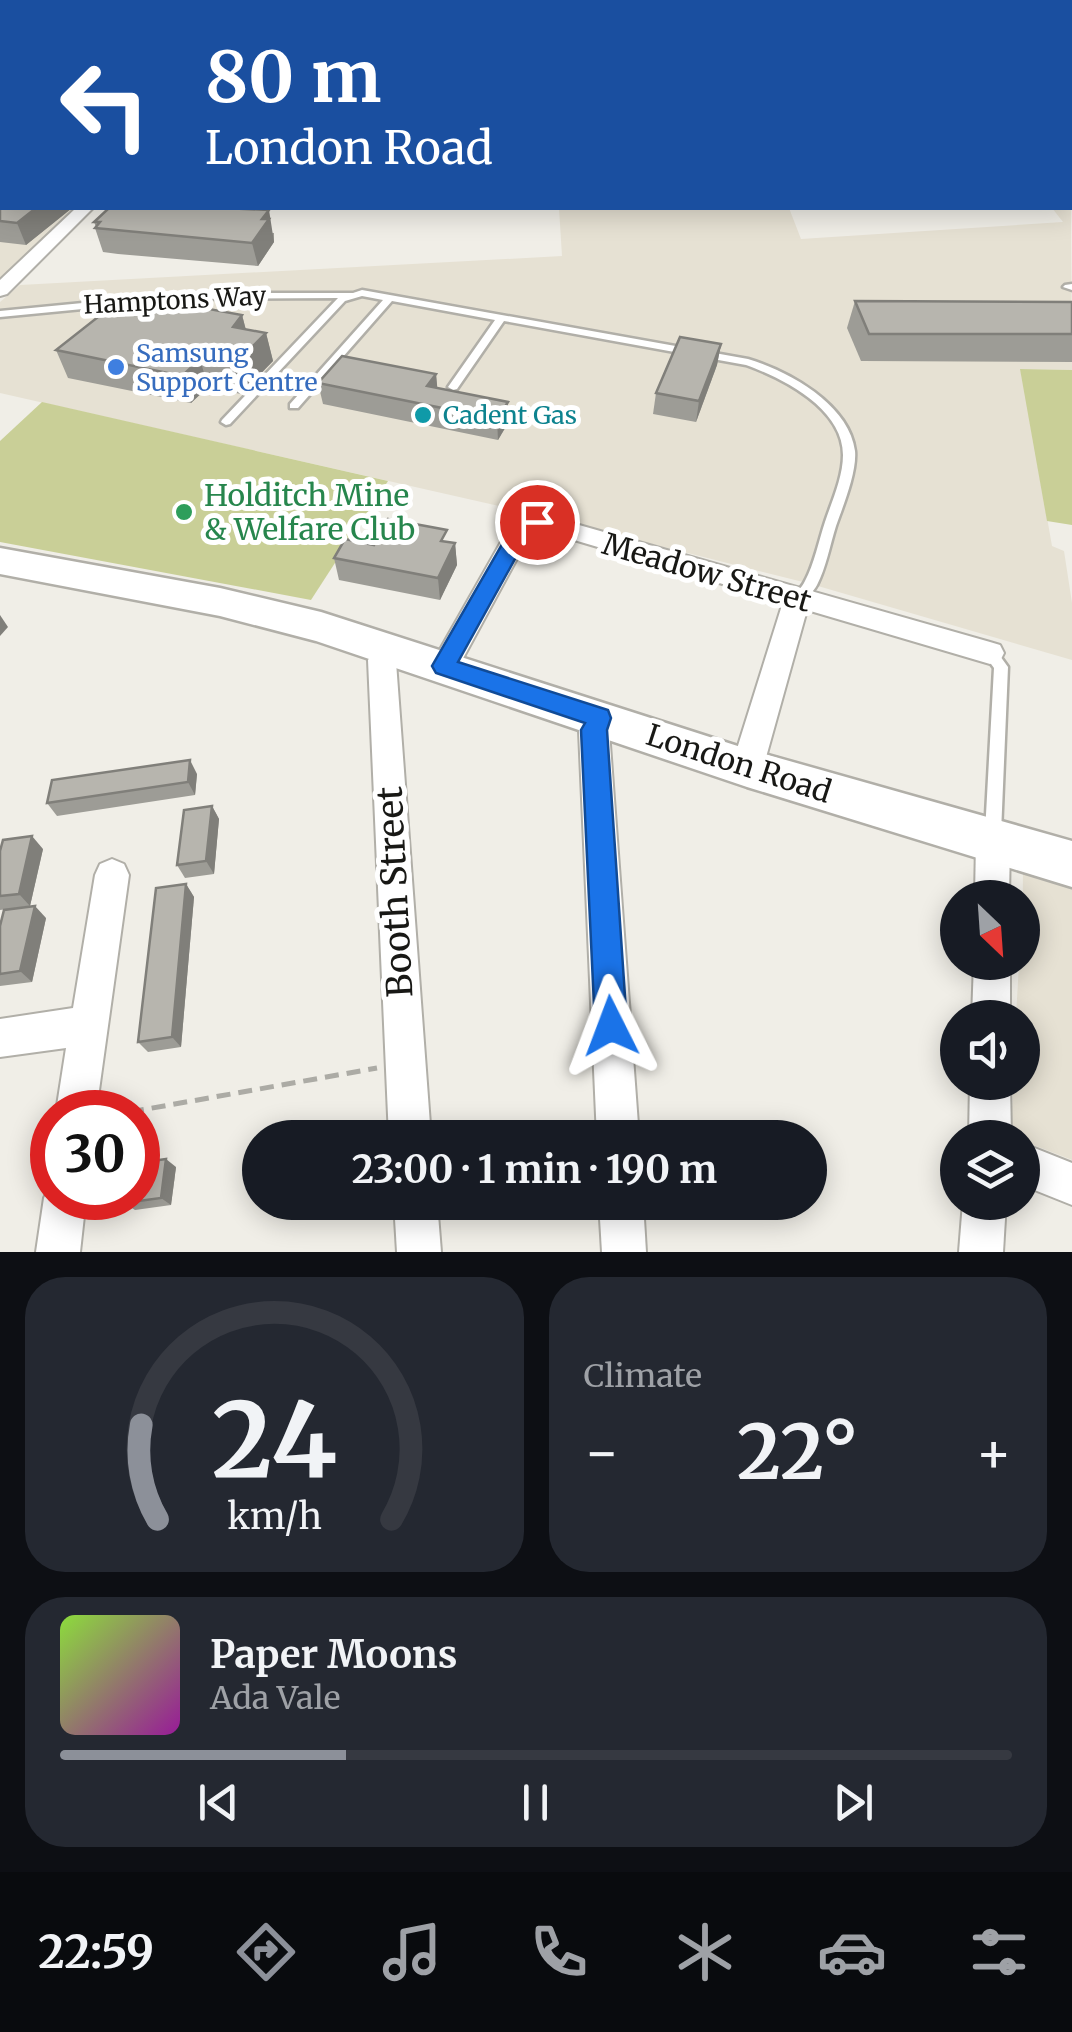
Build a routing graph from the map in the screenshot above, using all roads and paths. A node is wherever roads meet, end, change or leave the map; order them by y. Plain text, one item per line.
1 (83, 210) edge
2 (0, 290) edge
3 (351, 295) junction
4 (390, 298) junction
5 (0, 314) edge
6 (501, 318) junction
7 (453, 387) edge
8 (294, 406) dead end
9 (226, 422) dead end
10 (1, 563) edge
11 (797, 599) junction
12 (390, 649) junction
13 (990, 653) joint
14 (444, 666) junction
15 (599, 718) junction
16 (747, 768) junction
17 (993, 841) junction
18 (1072, 864) edge
19 (112, 874) dead end
20 (992, 880) edge
21 (90, 1025) junction
22 (0, 1038) edge
23 (404, 1063) junction
24 (80, 1090) edge
25 (160, 1107) edge
26 (409, 1120) edge
27 (617, 1120) edge
28 (1040, 1171) edge
29 (1072, 1184) edge
30 (62, 1220) edge
31 (416, 1220) edge
32 (622, 1220) edge
33 (984, 1220) edge
34 (58, 1252) edge
35 (418, 1252) edge
36 (624, 1252) edge
37 (981, 1252) edge

1 - 2 street
3 - 4 lane, Hamptons Way
3 - 5 lane, Hamptons Way
3 - 9 lane
4 - 6 lane, Hamptons Way
4 - 8 lane
6 - 7 lane
6 - 11 lane, Hamptons Way
10 - 12 main road, London Road
11 - 13 street, Meadow Street
11 - 14 street, Meadow Street
11 - 16 street
12 - 14 main road, London Road
12 - 23 street, Booth Street
13 - 17 lane
14 - 15 main road, London Road
15 - 16 main road, London Road
15 - 27 street
16 - 17 main road, London Road
17 - 18 main road, London Road
17 - 20 street
19 - 21 street
21 - 22 street
21 - 24 street
23 - 25 path
23 - 26 street, Booth Street
28 - 29 street
30 - 34 street
31 - 35 street
32 - 36 street
33 - 37 street

